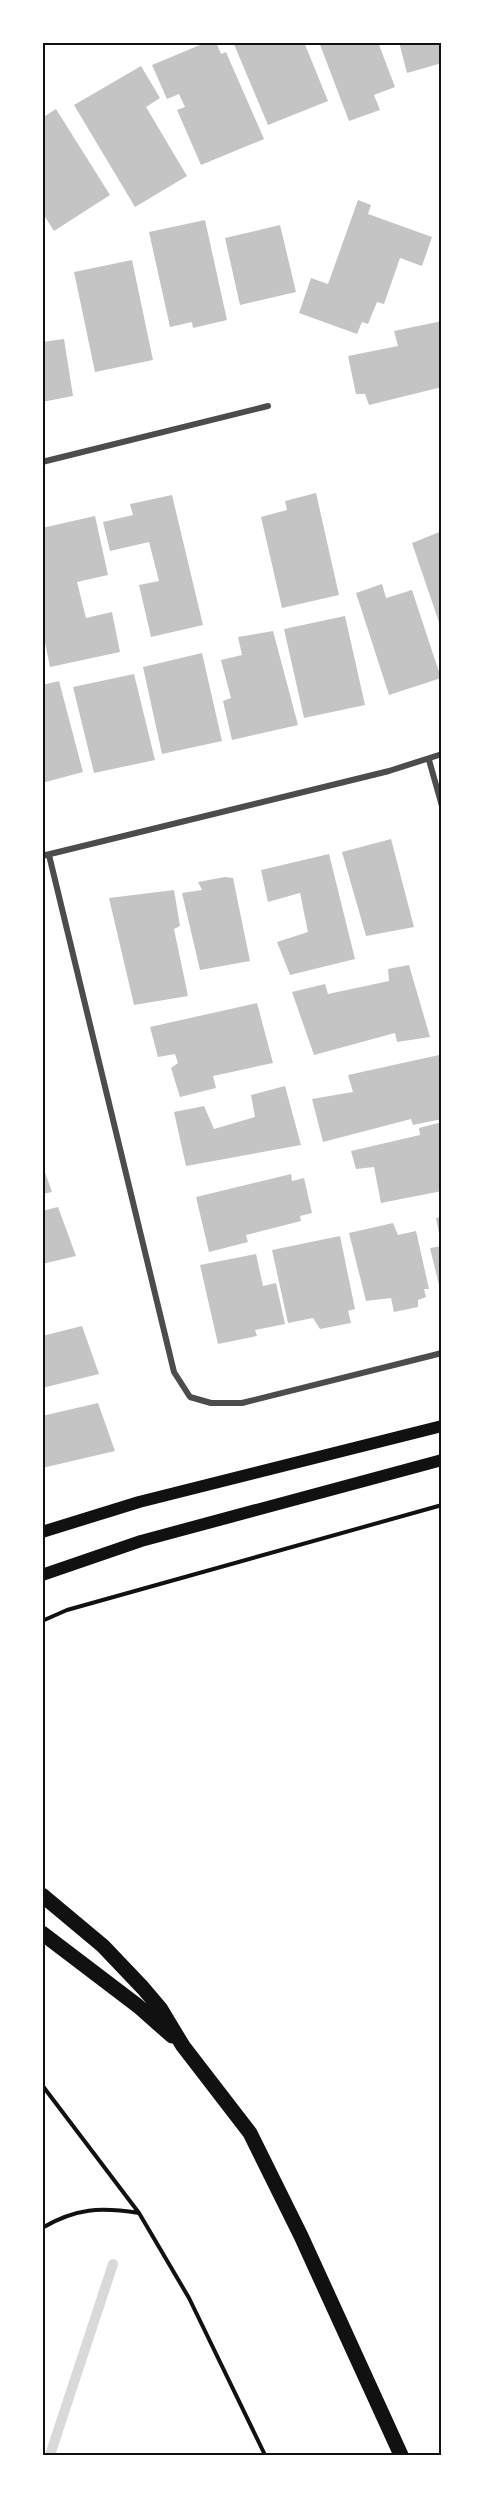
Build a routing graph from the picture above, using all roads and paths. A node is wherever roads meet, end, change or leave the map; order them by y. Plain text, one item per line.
1 (268, 406) dead end
2 (42, 462) edge
3 (442, 754) edge
4 (429, 760) junction
5 (442, 806) edge
6 (45, 856) edge
7 (442, 1353) edge
8 (442, 1426) edge
9 (442, 1460) edge
10 (442, 1505) edge
11 (42, 1532) edge
12 (42, 1575) edge
13 (42, 1621) edge
14 (42, 1895) edge
15 (42, 1933) edge
16 (183, 2046) junction
17 (42, 2085) edge
18 (139, 2213) junction
19 (42, 2228) edge
20 (264, 2455) edge
21 (401, 2455) edge

1 - 2 street
3 - 4 street
4 - 5 street
4 - 6 street
6 - 7 street
8 - 11 main road
9 - 12 main road
10 - 13 path
14 - 16 main road
15 - 16 main road
16 - 21 main road
17 - 18 path
18 - 19 path
18 - 20 path

